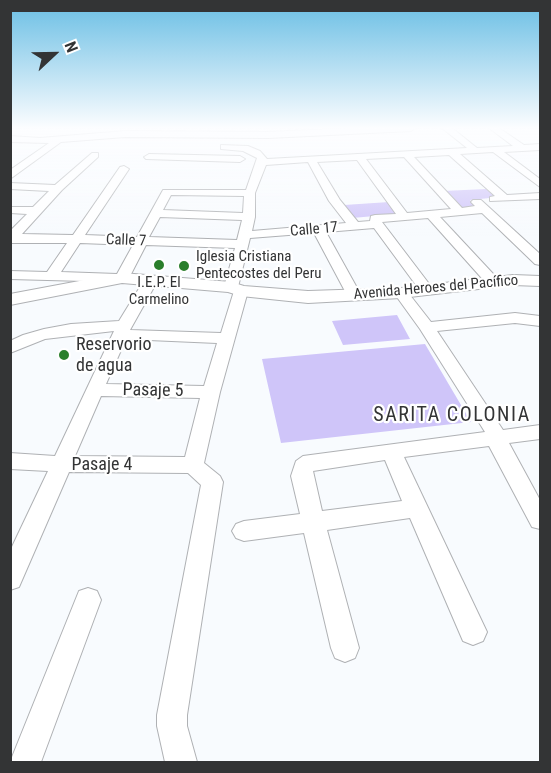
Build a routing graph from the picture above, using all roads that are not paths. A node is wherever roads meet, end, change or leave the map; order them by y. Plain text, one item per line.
1 (25, 164) edge
2 (85, 164) edge
3 (261, 164) edge
4 (313, 164) edge
5 (365, 164) edge
6 (415, 164) edge
7 (466, 164) edge
8 (514, 164) edge
9 (124, 169) dead end
10 (10, 176) edge
11 (540, 184) edge
12 (10, 186) edge
13 (58, 188) junction
14 (250, 193) junction
15 (504, 198) junction
16 (537, 199) edge
17 (485, 209) junction
18 (10, 210) edge
19 (36, 211) junction
20 (459, 211) junction
21 (156, 213) junction
22 (431, 214) junction
23 (404, 216) junction
24 (249, 217) junction
25 (376, 222) junction
26 (355, 226) junction
27 (319, 230) junction
28 (11, 238) edge
29 (75, 239) junction
30 (243, 240) junction
31 (142, 241) junction
32 (540, 261) edge
33 (10, 275) edge
34 (51, 276) junction
35 (122, 278) junction
36 (151, 280) junction
37 (492, 281) junction
38 (540, 281) edge
39 (236, 289) junction
40 (426, 289) junction
41 (401, 293) junction
42 (354, 295) junction
43 (10, 300) edge
44 (540, 321) edge
45 (427, 327) junction
46 (123, 330) junction
47 (225, 338) junction
48 (10, 348) edge
49 (95, 390) junction
50 (211, 392) junction
51 (540, 432) edge
52 (498, 437) junction
53 (392, 453) junction
54 (10, 461) edge
55 (62, 464) junction
56 (193, 465) junction
57 (418, 508) junction
58 (540, 520) edge
59 (315, 523) junction
60 (244, 531) dead end
61 (10, 579) edge
62 (88, 600) dead end
63 (473, 632) dead end
64 (345, 648) dead end
65 (25, 762) edge
66 (181, 762) edge

1 - 10 street
2 - 13 street
3 - 14 street
4 - 26 street
5 - 23 street
6 - 20 street
7 - 15 street
8 - 11 street
9 - 29 street
12 - 13 street
13 - 19 street
14 - 21 street
14 - 24 street
15 - 16 street
15 - 17 street
17 - 20 street, Calle 17
17 - 32 street
18 - 19 street
19 - 28 street
20 - 22 street, Calle 17
21 - 24 street
21 - 31 street
22 - 23 street, Calle 17
22 - 37 street
23 - 25 street, Calle 17
24 - 30 street
25 - 26 street, Calle 17
25 - 40 street
26 - 27 street, Calle 17
27 - 30 street, Calle 17
27 - 42 street
28 - 29 street, Calle 7
29 - 31 street, Calle 7
29 - 34 street
30 - 31 street, Calle 7
30 - 39 street
31 - 35 street
33 - 34 street
34 - 35 street
35 - 36 street, Avenida Heroes del Pacífico
35 - 43 street, Avenida Heroes del Pacífico
36 - 39 street, Avenida Heroes del Pacífico
36 - 46 street
37 - 38 street, Avenida Heroes del Pacífico
37 - 40 street, Avenida Heroes del Pacífico
39 - 42 street, Avenida Heroes del Pacífico
39 - 47 street
40 - 41 street, Avenida Heroes del Pacífico
41 - 42 street, Avenida Heroes del Pacífico
41 - 45 street
44 - 45 street
45 - 52 street
46 - 47 street
46 - 48 street
46 - 49 street
47 - 50 street
49 - 50 street, Pasaje 5
49 - 55 street
50 - 56 street
51 - 52 street
52 - 53 street
52 - 58 street
53 - 57 street
53 - 59 street
54 - 55 street, Pasaje 4
55 - 56 street, Pasaje 4
55 - 61 street
56 - 66 street
57 - 59 street
57 - 63 street
59 - 60 street
59 - 64 street
62 - 65 street

